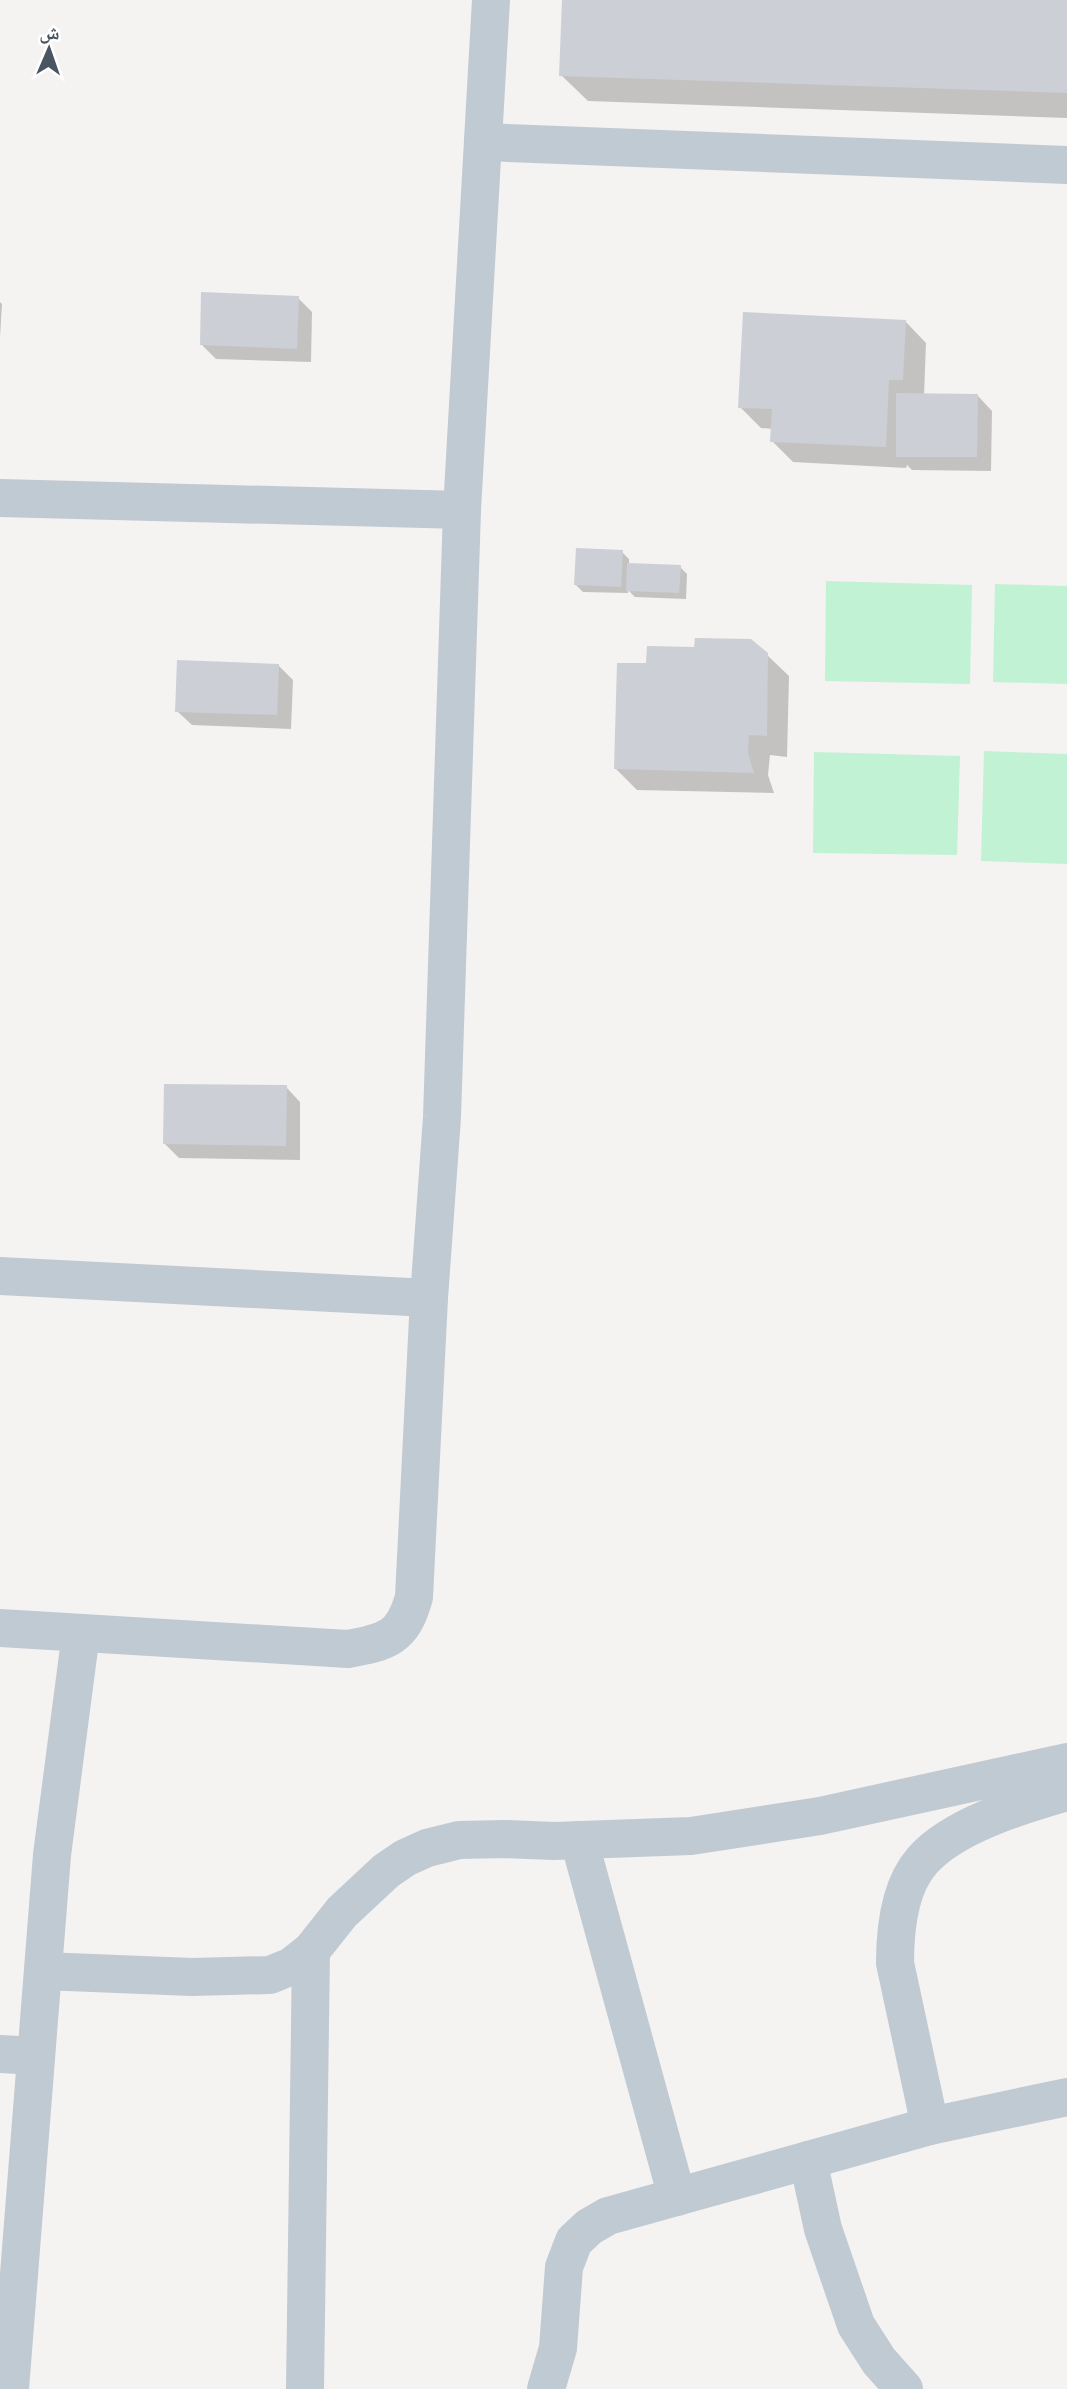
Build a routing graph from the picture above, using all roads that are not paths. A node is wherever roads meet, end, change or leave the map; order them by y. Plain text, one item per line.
1 (491, 0) edge
2 (483, 142) junction
3 (1067, 165) edge
4 (0, 498) edge
5 (462, 510) junction
6 (0, 1276) edge
7 (429, 1298) junction
8 (0, 1628) edge
9 (81, 1633) junction
10 (1067, 1762) edge
11 (1067, 1792) edge
12 (579, 1840) junction
13 (311, 1951) junction
14 (43, 1971) junction
15 (18, 2055) edge
16 (1067, 2097) edge
17 (930, 2126) junction
18 (808, 2160) junction
19 (677, 2197) junction
20 (10, 2389) edge
21 (305, 2389) edge
22 (546, 2389) edge
23 (904, 2389) edge

1 - 2 street
2 - 3 street
2 - 5 street
4 - 5 street
5 - 7 street
6 - 7 street
7 - 9 street
8 - 9 street
9 - 14 street
10 - 12 street
11 - 17 street
12 - 13 street
12 - 19 street
13 - 14 street
13 - 21 street
14 - 15 street
15 - 20 street
16 - 17 street
17 - 18 street
18 - 19 street
18 - 23 street
19 - 22 street

